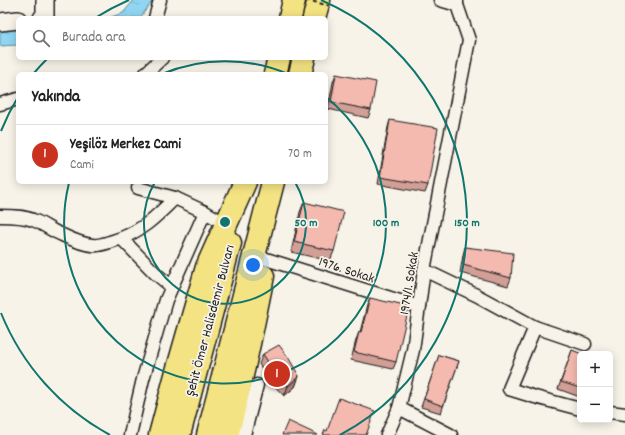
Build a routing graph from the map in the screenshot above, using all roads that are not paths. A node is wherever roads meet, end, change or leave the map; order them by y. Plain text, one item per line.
1 (46, 0) edge
2 (160, 0) edge
3 (294, 0) edge
4 (440, 0) edge
5 (457, 2) edge
6 (45, 16) edge
7 (156, 16) edge
8 (290, 16) edge
9 (16, 20) edge
10 (0, 22) edge
11 (148, 60) edge
12 (160, 60) edge
13 (278, 60) edge
14 (304, 60) edge
15 (144, 72) edge
16 (146, 72) edge
17 (276, 72) edge
18 (300, 72) edge
19 (16, 100) edge
20 (0, 104) edge
21 (245, 184) edge
22 (245, 184) edge
23 (273, 184) edge
24 (274, 184) edge
25 (138, 188) dead end
26 (175, 198) junction
27 (205, 212) junction
28 (0, 216) edge
29 (226, 224) junction
30 (122, 239) junction
31 (266, 259) junction
32 (424, 270) junction
33 (172, 287) junction
34 (419, 308) junction
35 (535, 327) junction
36 (585, 344) dead end
37 (257, 385) dead end
38 (577, 407) edge
39 (399, 408) junction
40 (613, 412) edge
41 (625, 414) edge
42 (130, 435) edge
43 (160, 435) edge
44 (179, 435) edge
45 (208, 435) edge
46 (227, 435) edge
47 (244, 435) edge
48 (387, 435) edge
49 (451, 435) edge

1 - 6 street
2 - 7 street
3 - 8 highway
4 - 5 street
5 - 32 street, 1974/1. Sokak
9 - 10 street
11 - 15 street
12 - 16 street
13 - 17 highway
14 - 18 highway
19 - 20 street
21 - 29 highway
22 - 44 highway, Şehit Ömer Halisdemir Bulvarı
23 - 45 highway, Şehit Ömer Halisdemir Bulvarı
24 - 31 highway, Şehit Ömer Halisdemir Bulvarı
25 - 26 street
26 - 27 street
26 - 30 street
27 - 29 street
27 - 33 street
28 - 30 street
29 - 43 highway
30 - 33 street
31 - 34 street, 1976. Sokak
31 - 46 highway, Şehit Ömer Halisdemir Bulvarı
32 - 34 street, 1974/1. Sokak
32 - 35 street
33 - 42 street
34 - 39 street, 1974/1. Sokak
35 - 36 street
35 - 38 street
37 - 47 street
39 - 48 street, 1974/1. Sokak
39 - 49 street
40 - 41 street

